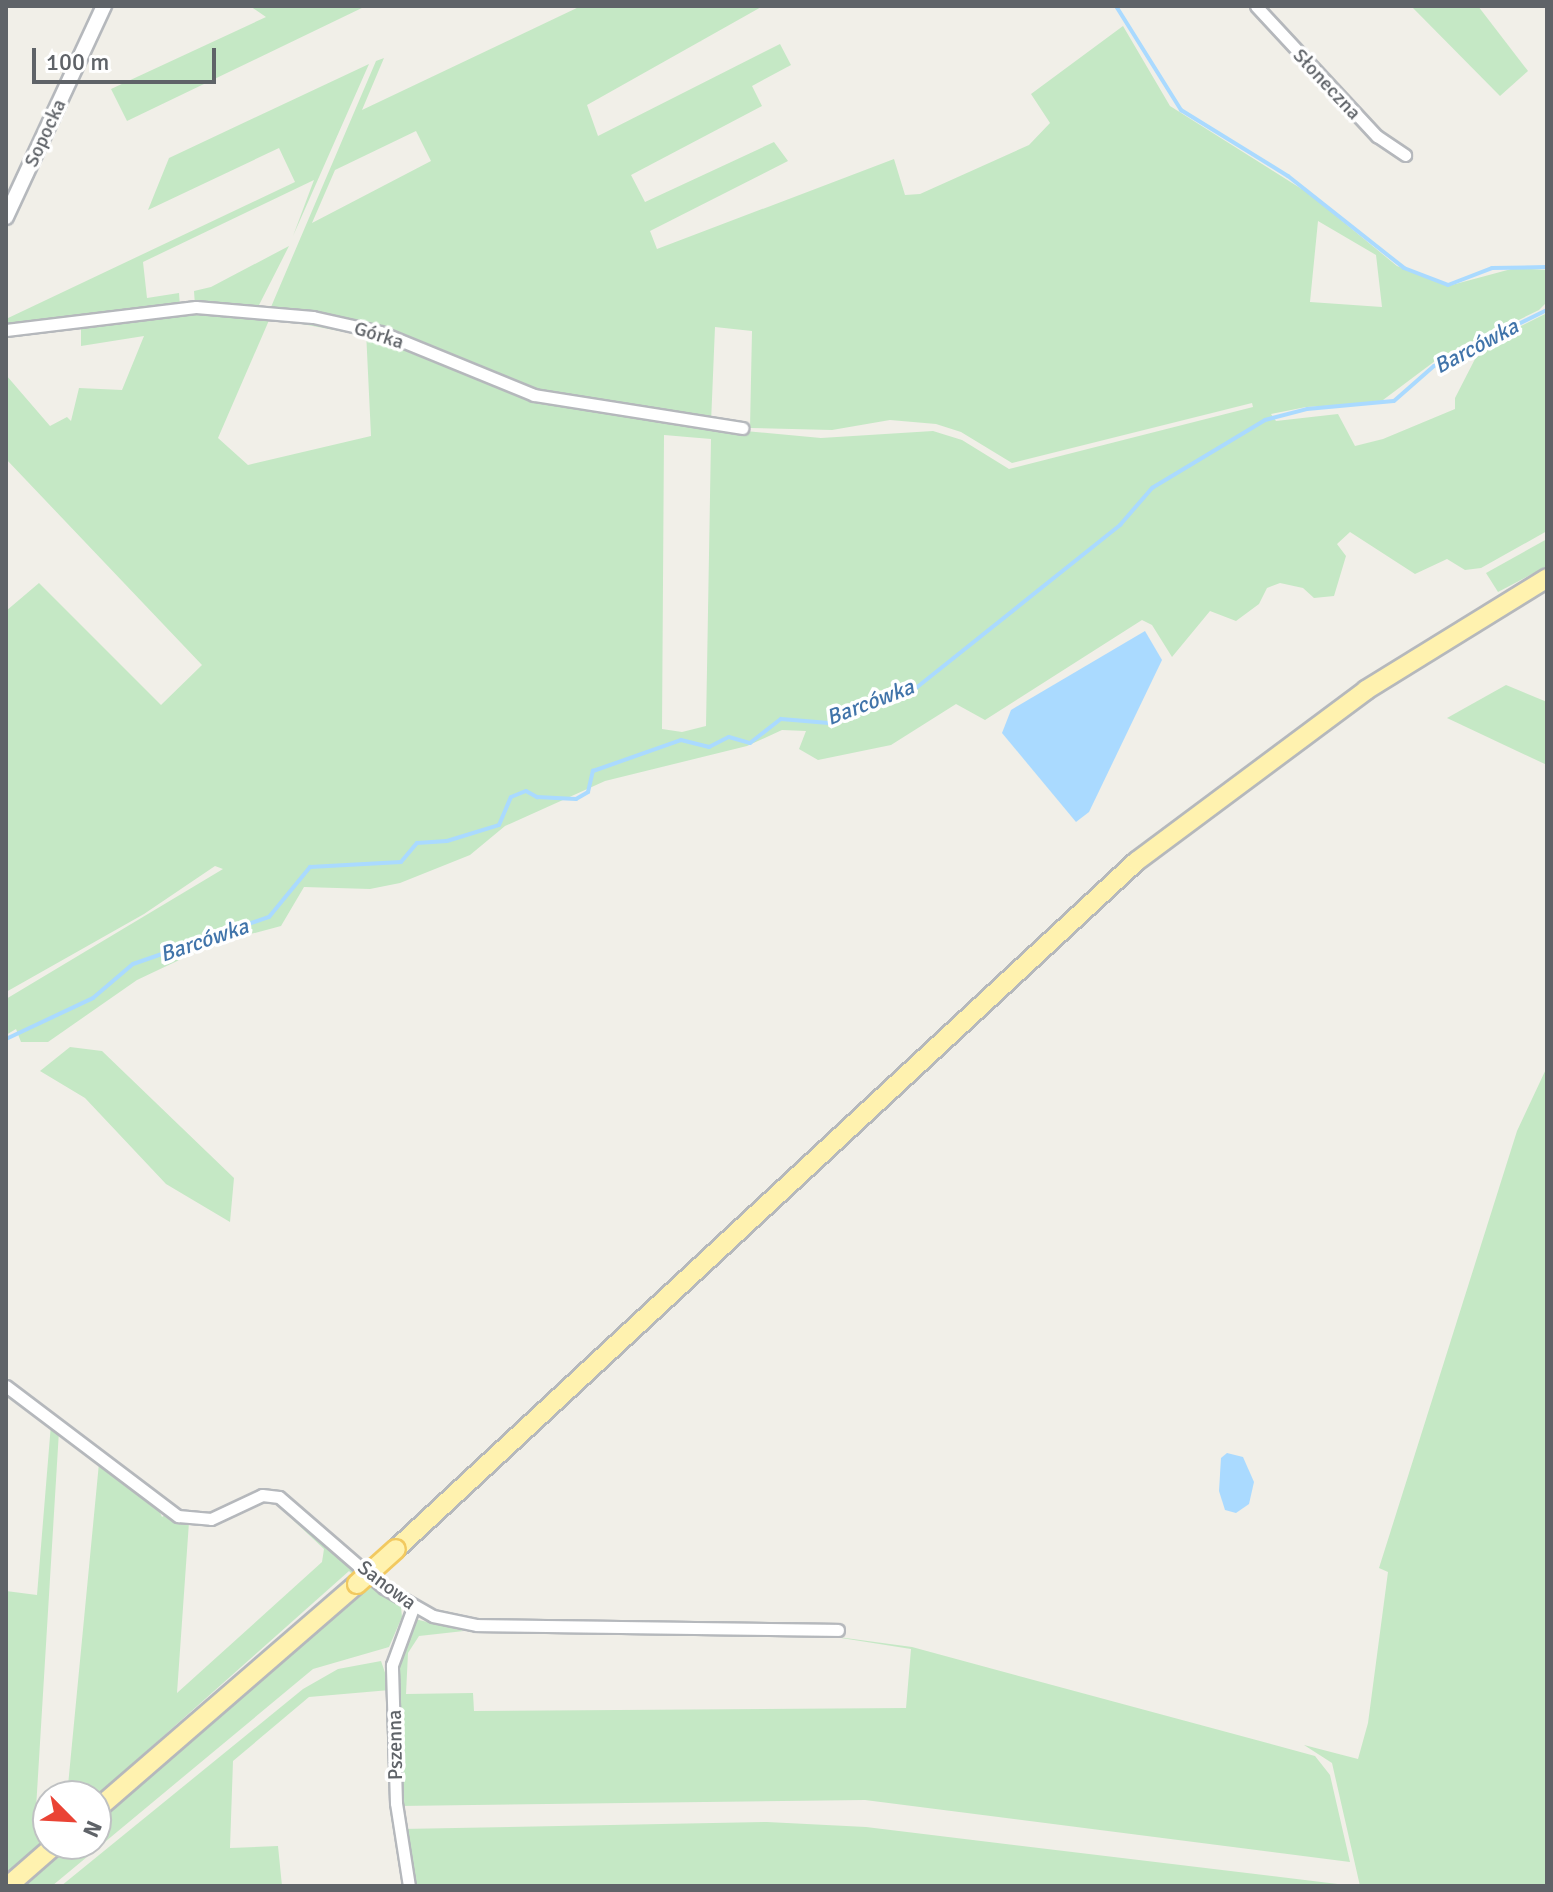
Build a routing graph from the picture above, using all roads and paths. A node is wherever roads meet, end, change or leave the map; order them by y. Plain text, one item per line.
1 (104, 6) edge
2 (1256, 6) edge
3 (1405, 155) dead end
4 (6, 217) edge
5 (6, 330) edge
6 (742, 428) dead end
7 (1547, 578) edge
8 (6, 1386) edge
9 (413, 1608) junction
10 (838, 1630) dead end
11 (112, 1796) edge
12 (38, 1860) edge
13 (8, 1886) edge
14 (409, 1886) edge

1 - 4 street, Sopocka
2 - 3 street, Słoneczna
5 - 6 street, Górka
7 - 11 main road, bridge
8 - 9 street, Sanowa
9 - 10 street, Sanowa
9 - 14 street, Pszenna
12 - 13 main road

